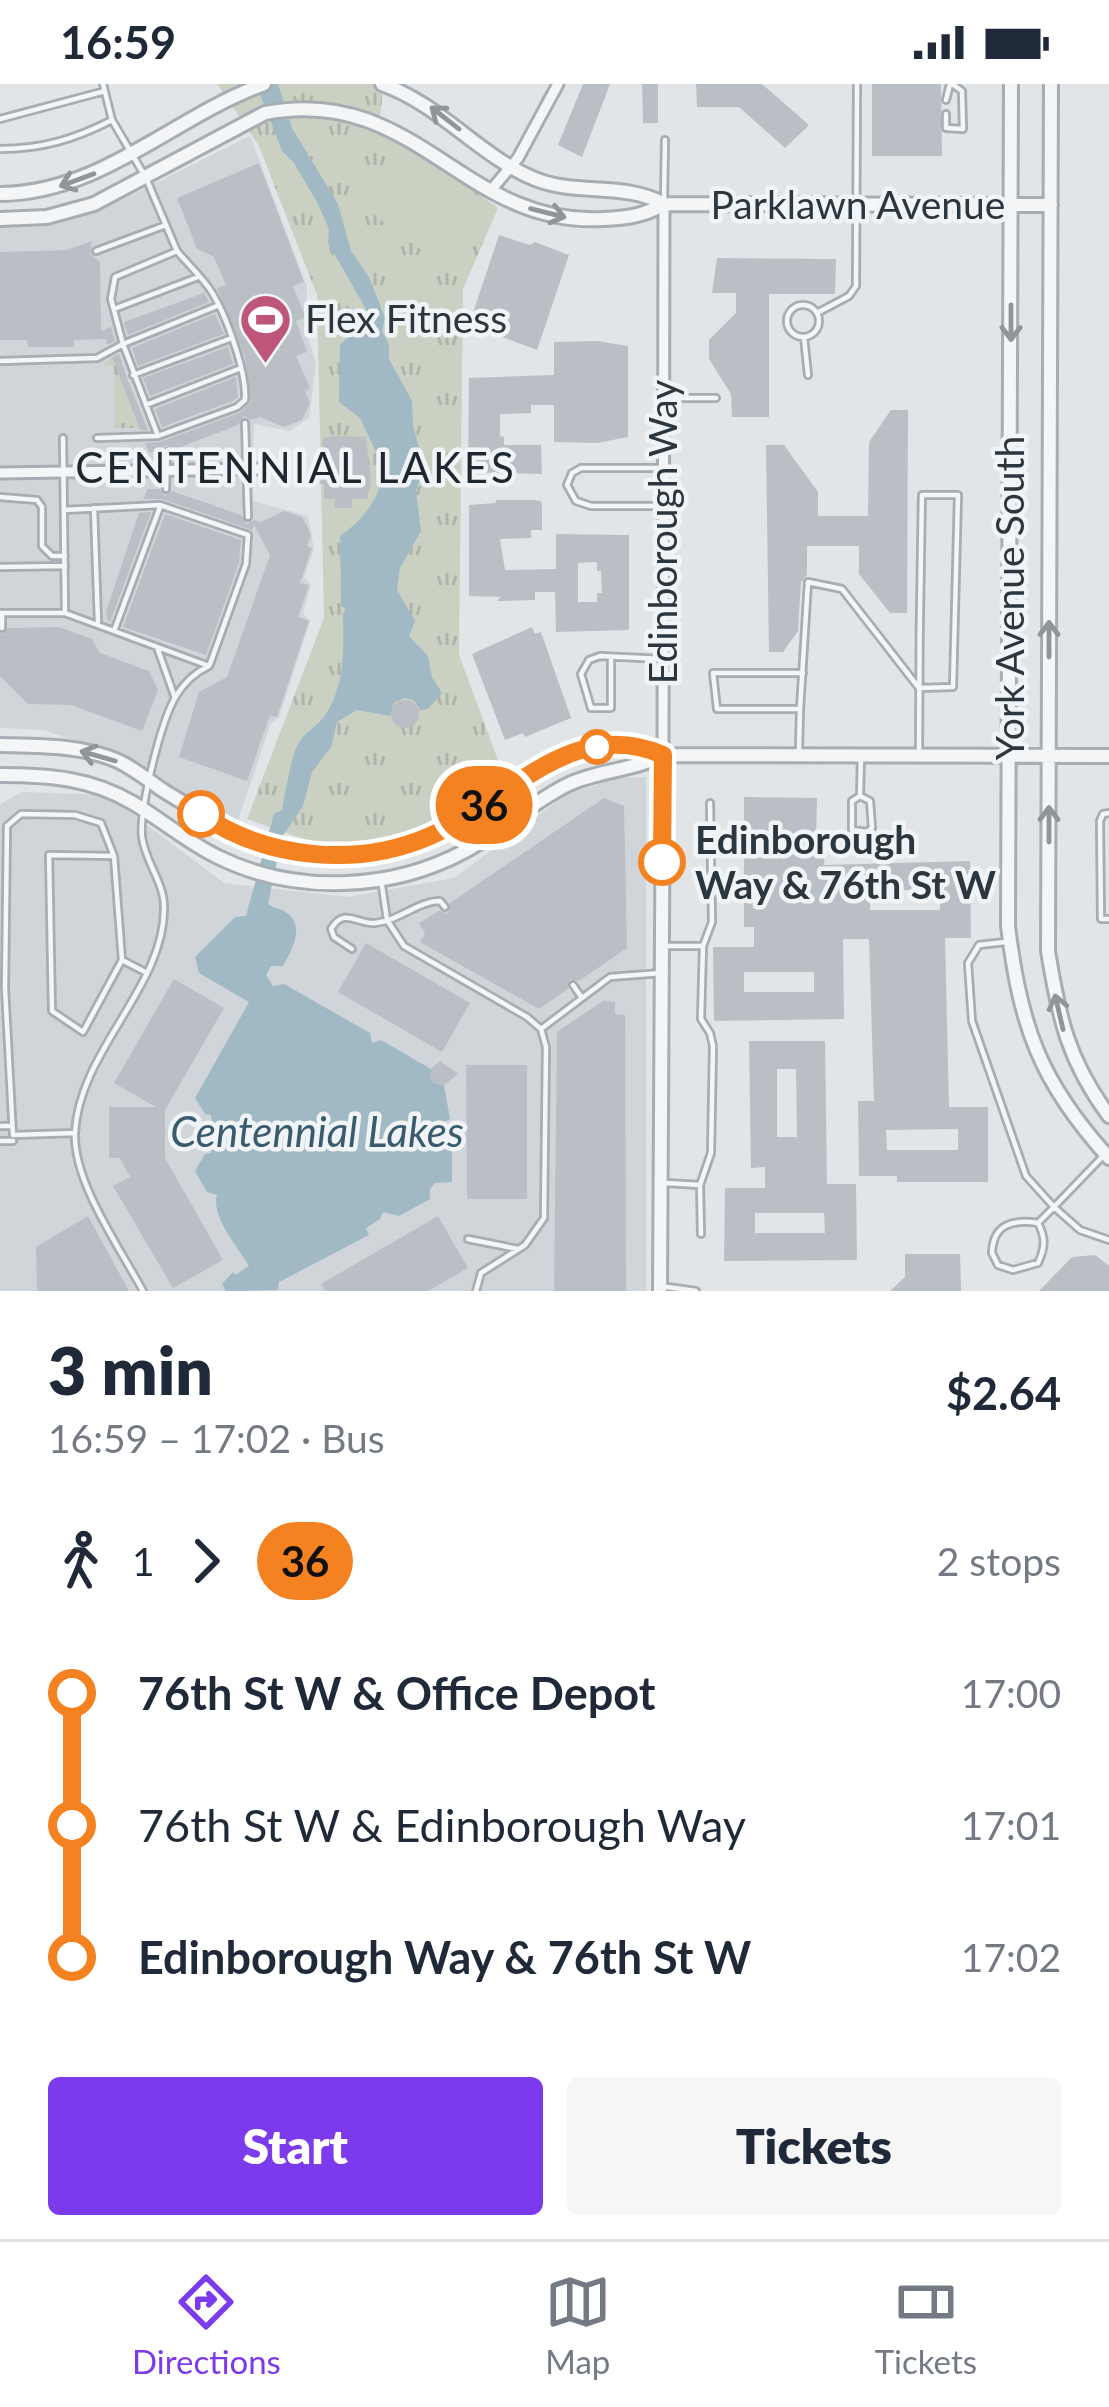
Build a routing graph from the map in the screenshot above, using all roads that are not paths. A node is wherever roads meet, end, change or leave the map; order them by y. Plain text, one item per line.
1 (264, 84) edge
2 (382, 84) edge
3 (558, 84) edge
4 (856, 84) edge
5 (951, 84) edge
6 (1011, 84) edge
7 (1052, 84) edge
8 (104, 88) edge
9 (946, 100) dead end
10 (946, 114) dead end
11 (0, 119) edge
12 (112, 120) junction
13 (665, 140) dead end
14 (0, 149) edge
15 (132, 154) junction
16 (510, 167) junction
17 (146, 178) junction
18 (492, 189) junction
19 (0, 194) edge
20 (664, 204) junction
21 (1011, 206) junction
22 (1051, 206) junction
23 (855, 207) junction
24 (0, 218) edge
25 (166, 225) junction
26 (96, 251) dead end
27 (177, 251) junction
28 (199, 276) junction
29 (217, 306) junction
30 (114, 309) junction
31 (817, 314) junction
32 (804, 337) junction
33 (230, 338) junction
34 (123, 344) junction
35 (0, 361) edge
36 (241, 368) junction
37 (134, 375) junction
38 (808, 375) dead end
39 (664, 398) junction
40 (716, 398) dead end
41 (146, 405) junction
42 (245, 423) dead end
43 (158, 436) junction
44 (63, 438) dead end
45 (97, 438) dead end
46 (166, 452) dead end
47 (663, 468) junction
48 (245, 469) junction
49 (258, 469) dead end
50 (166, 470) junction
51 (63, 472) junction
52 (0, 473) edge
53 (166, 489) dead end
54 (0, 497) edge
55 (160, 505) junction
56 (662, 506) junction
57 (94, 508) junction
58 (64, 510) junction
59 (248, 517) dead end
60 (64, 556) junction
61 (0, 566) edge
62 (64, 566) junction
63 (1, 613) edge
64 (65, 613) junction
65 (98, 625) junction
66 (2, 628) edge
67 (114, 632) junction
68 (157, 647) junction
69 (611, 658) junction
70 (662, 658) junction
71 (209, 666) junction
72 (803, 673) junction
73 (919, 688) junction
74 (175, 698) junction
75 (800, 709) junction
76 (0, 745) edge
77 (663, 755) junction
78 (799, 756) junction
79 (861, 756) junction
80 (919, 756) junction
81 (1009, 756) junction
82 (1049, 756) junction
83 (1109, 756) edge
84 (0, 775) edge
85 (148, 781) junction
86 (860, 796) junction
87 (710, 803) dead end
88 (145, 811) junction
89 (1109, 813) edge
90 (114, 856) junction
91 (381, 879) junction
92 (445, 907) dead end
93 (1109, 919) edge
94 (387, 920) junction
95 (1010, 941) junction
96 (661, 946) junction
97 (703, 946) junction
98 (352, 950) dead end
99 (122, 960) junction
100 (146, 972) junction
101 (661, 974) junction
102 (573, 985) dead end
103 (582, 998) junction
104 (541, 1029) junction
105 (1109, 1117) edge
106 (0, 1126) edge
107 (12, 1126) junction
108 (75, 1133) junction
109 (0, 1141) edge
110 (13, 1141) dead end
111 (1108, 1154) edge
112 (661, 1183) junction
113 (700, 1185) junction
114 (1054, 1207) junction
115 (1037, 1223) junction
116 (701, 1234) dead end
117 (468, 1239) dead end
118 (1109, 1240) edge
119 (518, 1249) junction
120 (660, 1288) edge
121 (143, 1291) edge
122 (476, 1291) edge
123 (696, 1291) edge

1 - 15 street
16 -> 2 street, Parklawn Avenue
3 - 16 street
4 - 23 lane
5 - 9 lane
5 - 10 lane
6 - 21 street, York Avenue South
7 - 22 street, York Avenue South
8 - 11 lane
8 - 12 lane
12 - 14 lane
12 - 15 lane
13 - 20 lane
15 - 17 lane
15 -> 19 street
16 - 18 street
16 - 20 street, Parklawn Avenue
17 - 18 street, Parklawn Avenue
17 - 24 street, Parklawn Avenue
17 - 25 lane
18 -> 20 street, Parklawn Avenue
20 - 23 street, Parklawn Avenue
20 - 39 street, Edinborough Way
21 - 22 street, Parklawn Avenue
21 - 23 street, Parklawn Avenue
21 -> 81 street, York Avenue South
82 -> 22 street, York Avenue South
23 - 31 lane
25 - 26 lane
25 - 27 lane
27 - 28 lane
27 - 30 lane
28 - 29 lane
28 - 30 lane
29 - 33 lane
29 - 34 lane
30 - 34 lane
31 - 32 lane
31 - 32 lane
32 - 38 lane
33 - 36 lane
33 - 37 lane
34 - 35 lane
34 - 37 lane
36 - 41 lane
36 - 43 lane
37 - 41 lane
39 - 40 lane
39 - 47 street, Edinborough Way
41 - 43 lane
42 - 48 lane
43 - 45 lane
44 - 51 lane
46 - 50 lane
47 - 56 street, Edinborough Way
47 - 56 lane
48 - 49 street
48 - 50 street
48 - 59 lane
50 - 51 street
50 - 53 lane
51 - 52 street
51 - 58 lane
54 - 60 lane
55 - 57 lane
55 - 67 lane
55 - 71 lane
56 - 70 street, Edinborough Way
57 - 58 lane
57 - 65 lane
58 - 60 lane
60 - 62 lane
61 - 62 lane
62 - 64 lane
63 - 64 lane
63 - 66 lane
64 - 65 lane
65 - 67 lane
67 - 68 lane
68 - 71 lane
68 - 74 lane
69 - 69 lane
69 - 70 lane
70 - 77 street, Edinborough Way
71 - 74 lane
72 - 73 lane
72 - 75 lane
72 - 75 lane
73 - 73 lane
73 - 80 lane
74 - 85 lane
75 - 78 lane
85 -> 76 street
77 - 78 street
77 - 85 street
77 - 91 street
77 - 96 street, Edinborough Way
78 - 79 street
79 - 80 street
79 - 86 lane
80 - 81 street
81 - 82 street
81 - 95 street, York Avenue South
82 - 83 street
105 -> 82 street, York Avenue South
84 - 88 street
85 - 88 lane
86 - 86 lane
87 - 97 lane
88 - 91 street
88 - 100 lane
89 - 93 lane
90 - 99 lane
90 - 99 lane
90 - 107 lane
91 - 94 lane
92 - 94 lane
94 - 98 lane
94 - 104 lane
95 - 111 street, York Avenue South
95 - 114 lane
96 - 97 lane
96 - 101 street, Edinborough Way
97 - 113 lane
99 - 100 lane
100 - 108 lane
101 - 103 lane
101 - 112 street, Edinborough Way
102 - 103 lane
103 - 104 lane
104 - 119 lane
106 - 107 lane
107 - 108 lane
108 - 121 lane
109 - 110 lane
111 - 114 lane
112 - 113 lane
112 - 120 street, Edinborough Way
113 - 116 lane
114 - 115 lane
114 - 118 lane
115 - 115 lane
117 - 119 lane
119 - 122 lane
120 - 123 lane

